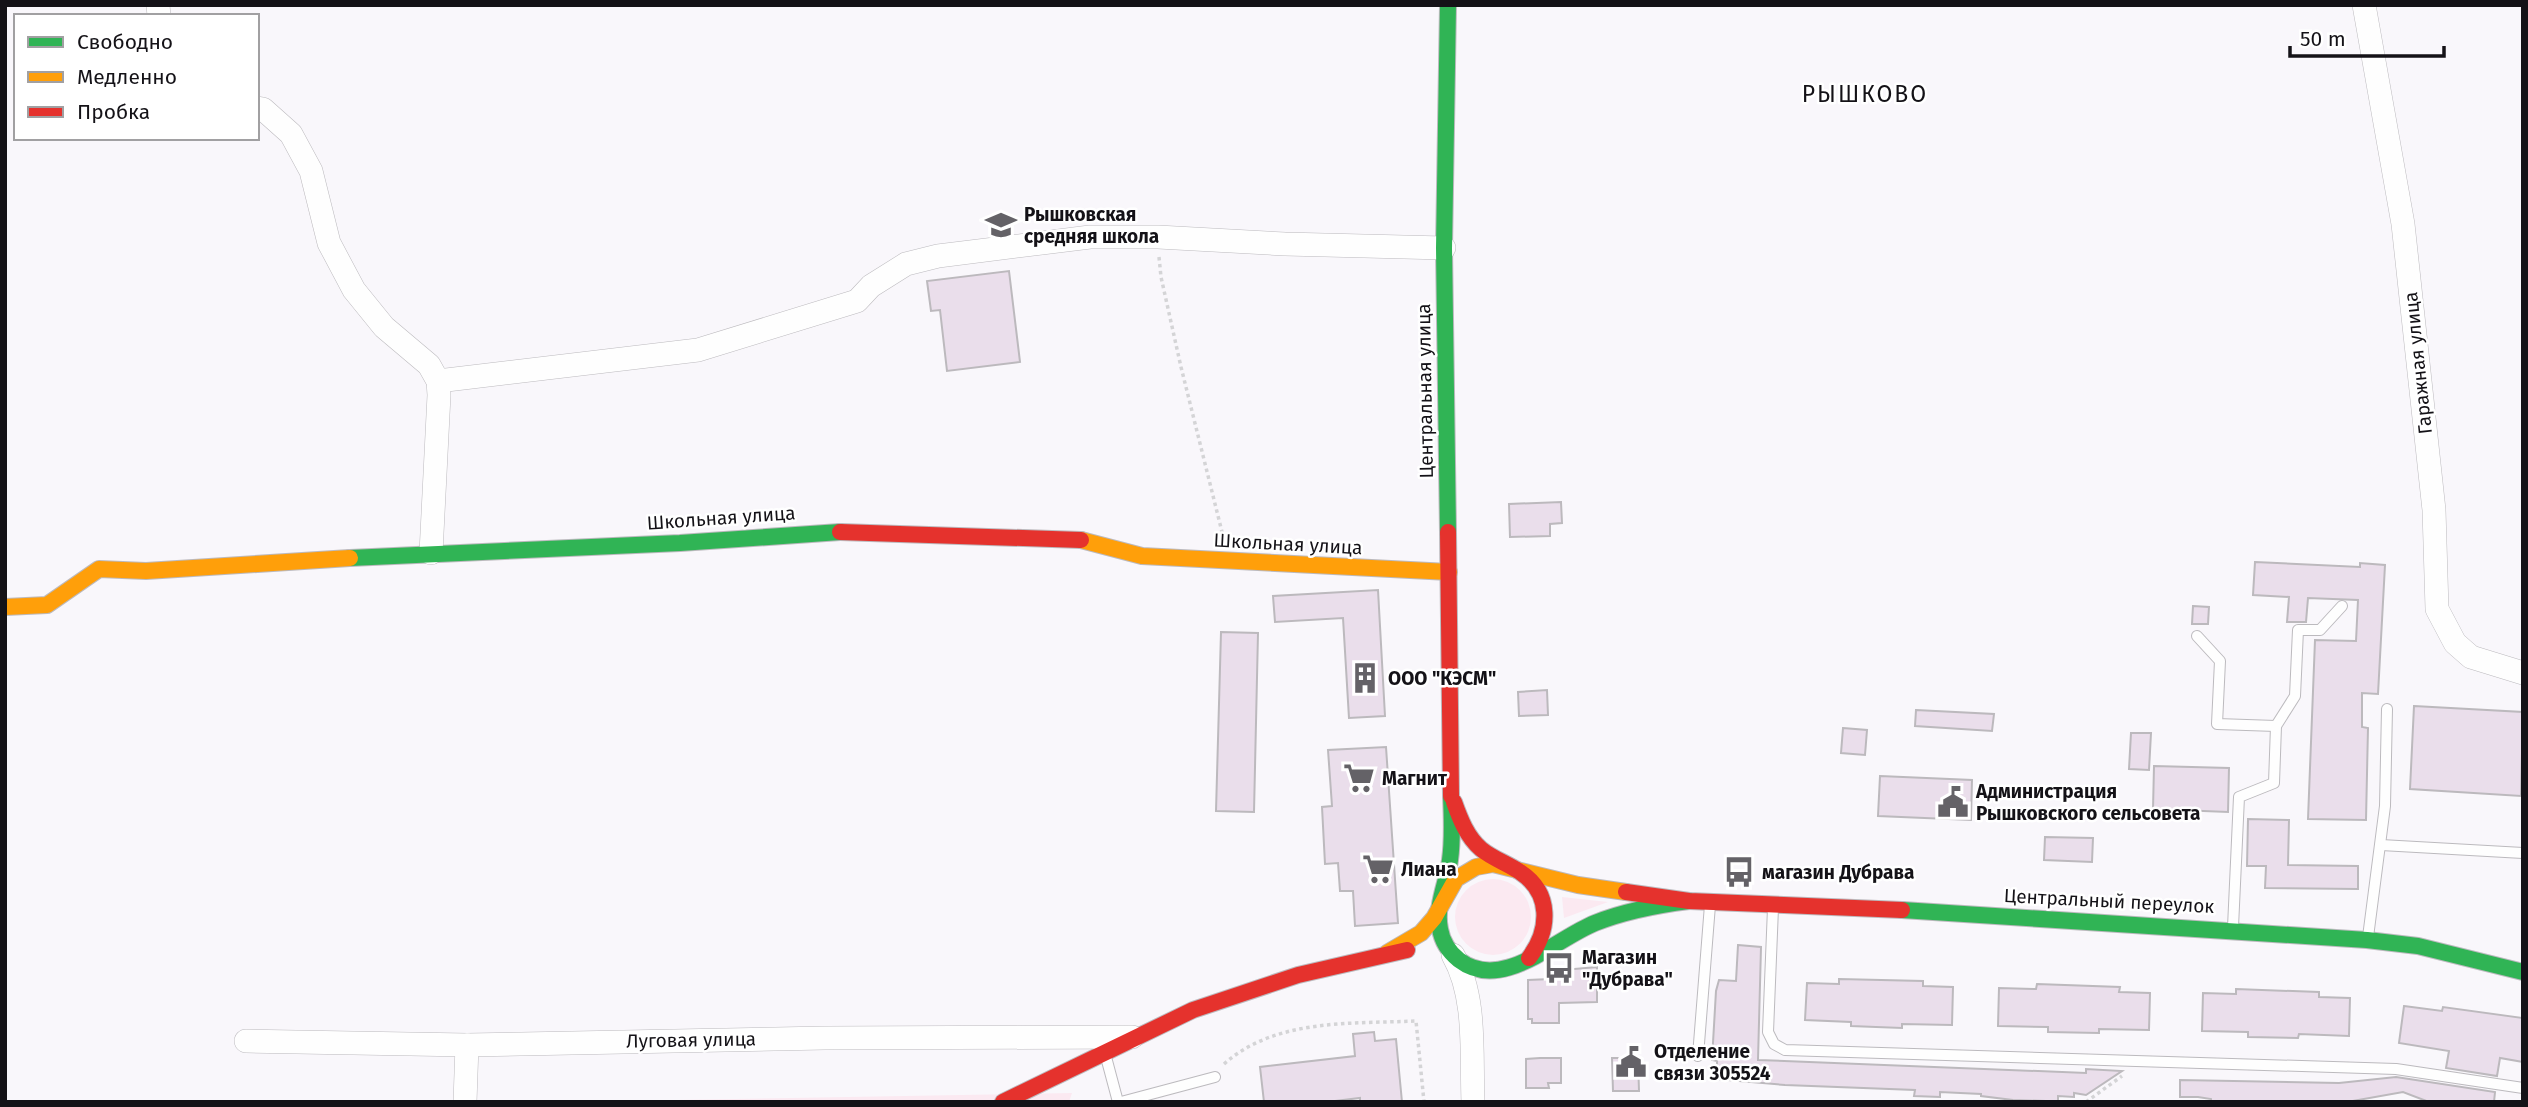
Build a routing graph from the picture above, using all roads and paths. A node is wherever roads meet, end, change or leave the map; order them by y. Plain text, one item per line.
1 (1448, 5) edge
2 (2364, 5) edge
3 (259, 108) edge
4 (1158, 237) junction
5 (1444, 248) junction
6 (438, 382) junction
7 (431, 554) junction
8 (1229, 562) junction
9 (1449, 572) junction
10 (2342, 606) dead end
11 (5, 607) edge
12 (2197, 636) dead end
13 (2523, 673) edge
14 (2387, 709) dead end
15 (2276, 726) junction
16 (1451, 777) junction
17 (2381, 845) junction
18 (2523, 853) edge
19 (1515, 869) junction
20 (1445, 893) junction
21 (1689, 901) junction
22 (1710, 902) junction
23 (1773, 903) junction
24 (2233, 930) junction
25 (2367, 940) junction
26 (1387, 953) junction
27 (1452, 955) junction
28 (1529, 958) junction
29 (1500, 972) junction
30 (2523, 972) edge
31 (1469, 1016) junction
32 (1135, 1038) junction
33 (246, 1041) dead end
34 (467, 1045) junction
35 (1105, 1054) junction
36 (1698, 1056) dead end
37 (2144, 1061) junction
38 (1215, 1077) joint
39 (2523, 1088) edge
40 (465, 1102) edge
41 (1003, 1102) edge
42 (1119, 1102) edge
43 (1424, 1102) edge
44 (1473, 1102) edge
45 (2086, 1102) edge

1 - 5 main road, Центральная улица
2 - 13 street, Гаражная улица
3 - 6 street
4 - 5 street
4 - 6 street
4 - 8 path
5 - 9 main road, Центральная улица
6 - 7 street
7 - 8 main road, Школьная улица
7 - 11 main road, Школьная улица
8 - 9 main road, Школьная улица
9 - 16 main road, Центральная улица
10 - 15 lane
12 - 15 lane
14 - 17 lane
15 - 24 lane
16 - 19 main road
16 - 20 main road
17 - 18 lane
17 - 25 lane
19 - 20 main road
19 - 21 main road
19 - 28 main road
20 - 26 main road
20 - 27 main road
21 - 22 main road, Центральный переулок
21 - 28 main road
22 - 23 main road, Центральный переулок
22 - 36 lane
23 - 24 main road, Центральный переулок
23 - 37 lane
24 - 25 main road, Центральный переулок
25 - 30 main road, Центральный переулок
26 - 27 main road
26 - 32 main road
27 - 29 main road
27 - 31 street
28 - 29 main road
29 - 31 street
31 - 44 street
32 - 34 street, Луговая улица
32 - 35 main road
33 - 34 street, Луговая улица
34 - 40 street
35 - 41 main road
35 - 42 lane
37 - 39 lane
37 - 45 path
38 - 42 lane
38 - 43 path

